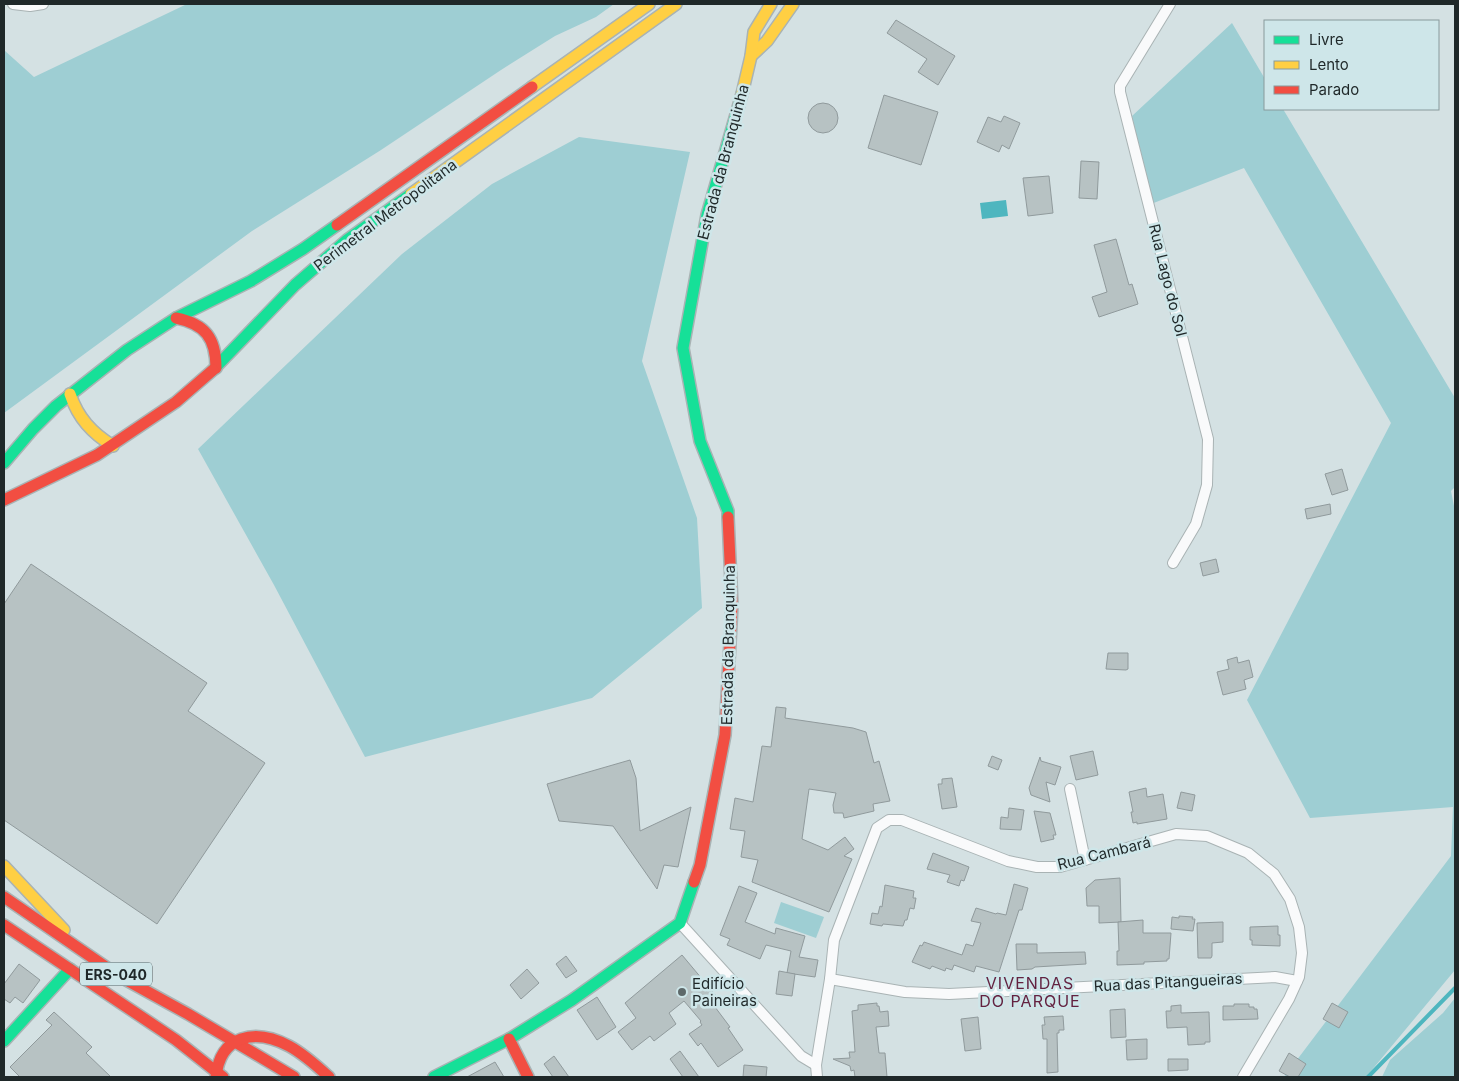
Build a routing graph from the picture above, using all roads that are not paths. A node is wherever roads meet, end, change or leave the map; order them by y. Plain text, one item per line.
1 (13, 4) edge
2 (42, 4) edge
3 (648, 4) edge
4 (676, 4) edge
5 (771, 4) edge
6 (793, 4) edge
7 (1170, 4) edge
8 (751, 56) junction
9 (176, 318) junction
10 (216, 368) junction
11 (70, 394) junction
12 (113, 446) junction
13 (4, 464) edge
14 (4, 500) edge
15 (1173, 563) dead end
16 (1070, 789) dead end
17 (1085, 860) junction
18 (4, 866) edge
19 (4, 897) edge
20 (680, 923) junction
21 (4, 925) edge
22 (84, 952) junction
23 (70, 968) junction
24 (830, 979) junction
25 (1297, 981) junction
26 (509, 1039) junction
27 (4, 1041) edge
28 (234, 1042) junction
29 (816, 1065) junction
30 (218, 1076) edge
31 (294, 1077) edge
32 (329, 1077) edge
33 (434, 1077) edge
34 (528, 1077) edge
35 (817, 1077) edge
36 (1243, 1077) edge

1 - 2 street
3 - 9 main road, Perimetral Metropolitana
4 - 10 main road, Perimetral Metropolitana
5 - 8 main road, Estrada da Branquinha
6 - 8 main road, Estrada da Branquinha
7 - 15 street, Rua Lago do Sol
8 - 20 main road, Estrada da Branquinha
9 - 10 main road
9 - 11 main road, Perimetral Metropolitana
10 - 12 main road, Perimetral Metropolitana
11 - 12 main road
11 - 13 main road, Perimetral Metropolitana
12 - 14 main road, Perimetral Metropolitana
16 - 17 street
17 - 24 street, Rua Cambará
17 - 25 street, Rua Cambará
18 - 22 main road
19 - 22 main road, ERS-040
20 - 26 main road
20 - 29 street
21 - 23 main road, ERS-040
22 - 28 main road, ERS-040
23 - 27 main road
23 - 30 main road, ERS-040
24 - 25 street, Rua das Pitangueiras
24 - 29 street, Rua Cambará
25 - 36 street, Rua Cambará
26 - 33 main road
26 - 34 main road
28 - 30 main road
28 - 31 main road, ERS-040
28 - 32 main road
29 - 35 street, Rua Cambará

